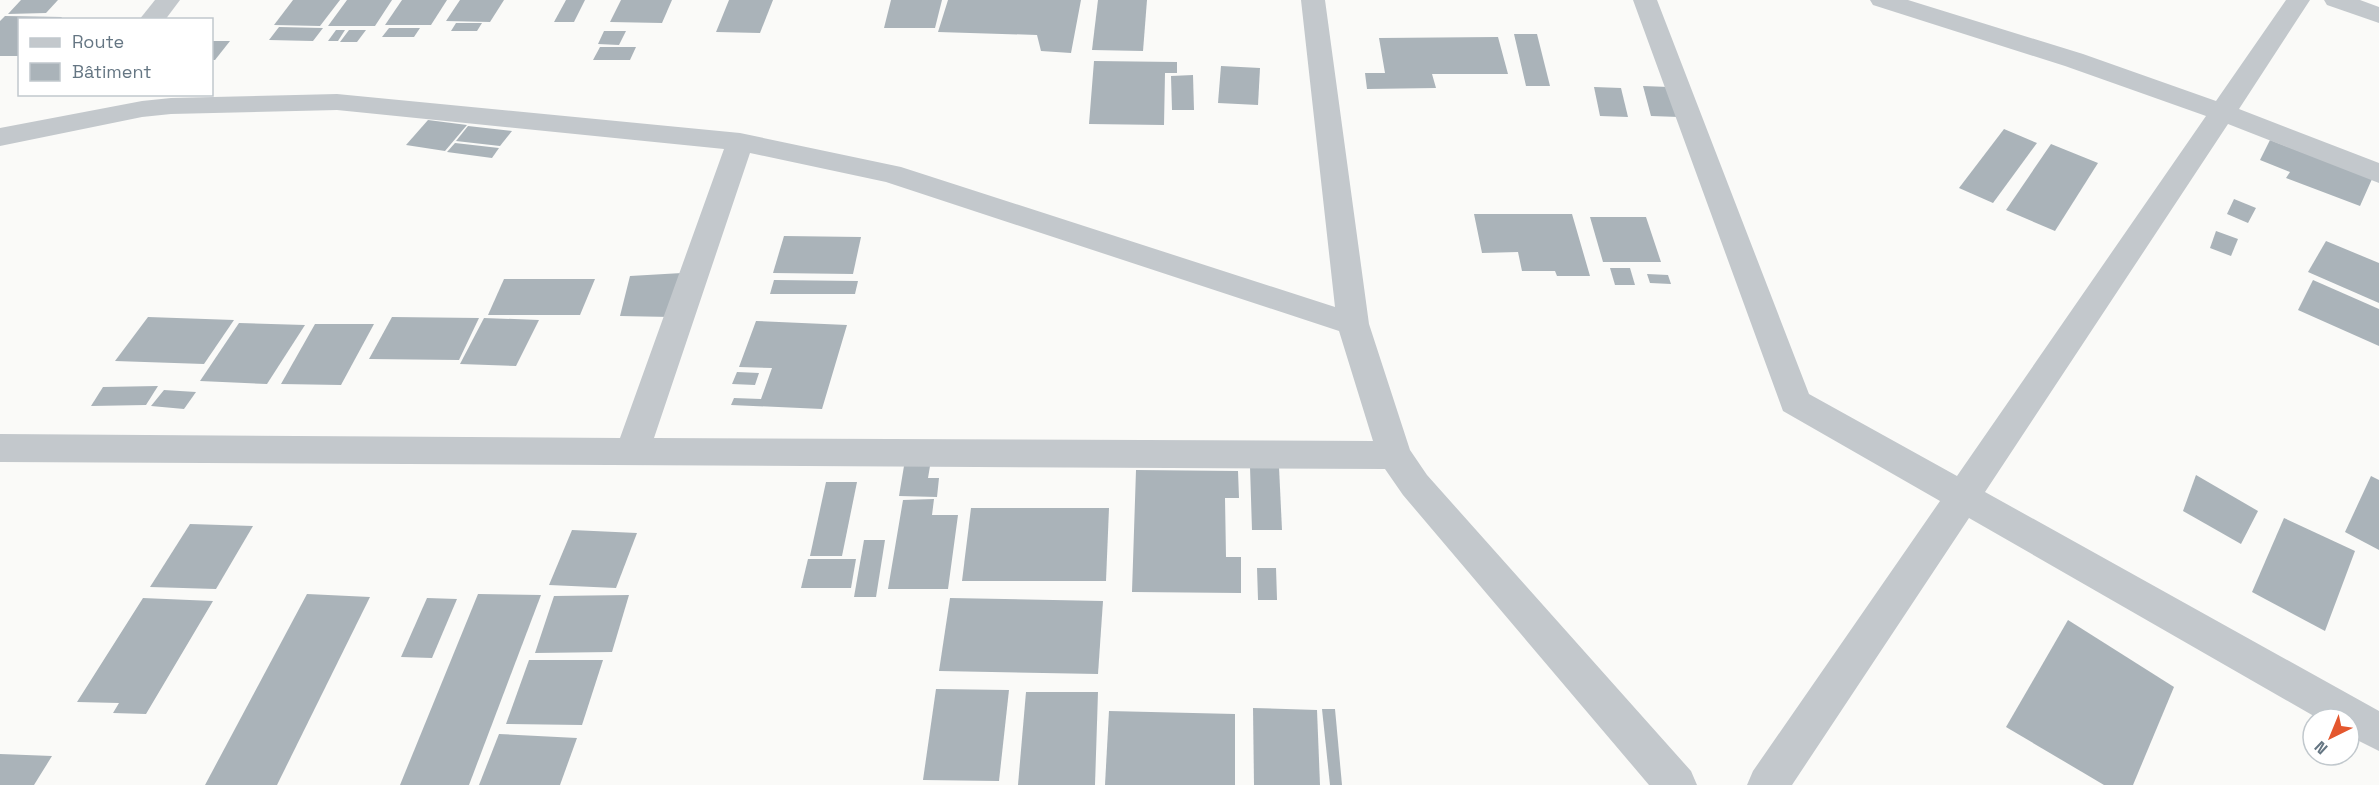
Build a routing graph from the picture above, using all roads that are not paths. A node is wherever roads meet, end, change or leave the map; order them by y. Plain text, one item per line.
1 (168, 0) edge
2 (1312, 0) edge
3 (1645, 0) edge
4 (1882, 0) edge
5 (2298, 0) edge
6 (2336, 0) edge
7 (2379, 15) edge
8 (153, 18) edge
9 (85, 96) edge
10 (2222, 112) junction
11 (60, 125) junction
12 (0, 137) edge
13 (740, 142) junction
14 (2379, 174) edge
15 (1353, 324) junction
16 (0, 448) edge
17 (632, 452) junction
18 (1394, 455) junction
19 (1963, 497) junction
20 (2379, 732) edge
21 (1676, 785) edge
22 (1768, 785) edge

1 - 8 street
2 - 15 street
3 - 19 street
4 - 10 street
5 - 10 street
6 - 7 street
9 - 11 street
10 - 14 street
10 - 19 street
11 - 12 street
11 - 13 street
13 - 15 street
13 - 17 street
15 - 18 street
16 - 17 street
17 - 18 street
18 - 21 street
19 - 20 street
19 - 22 street

